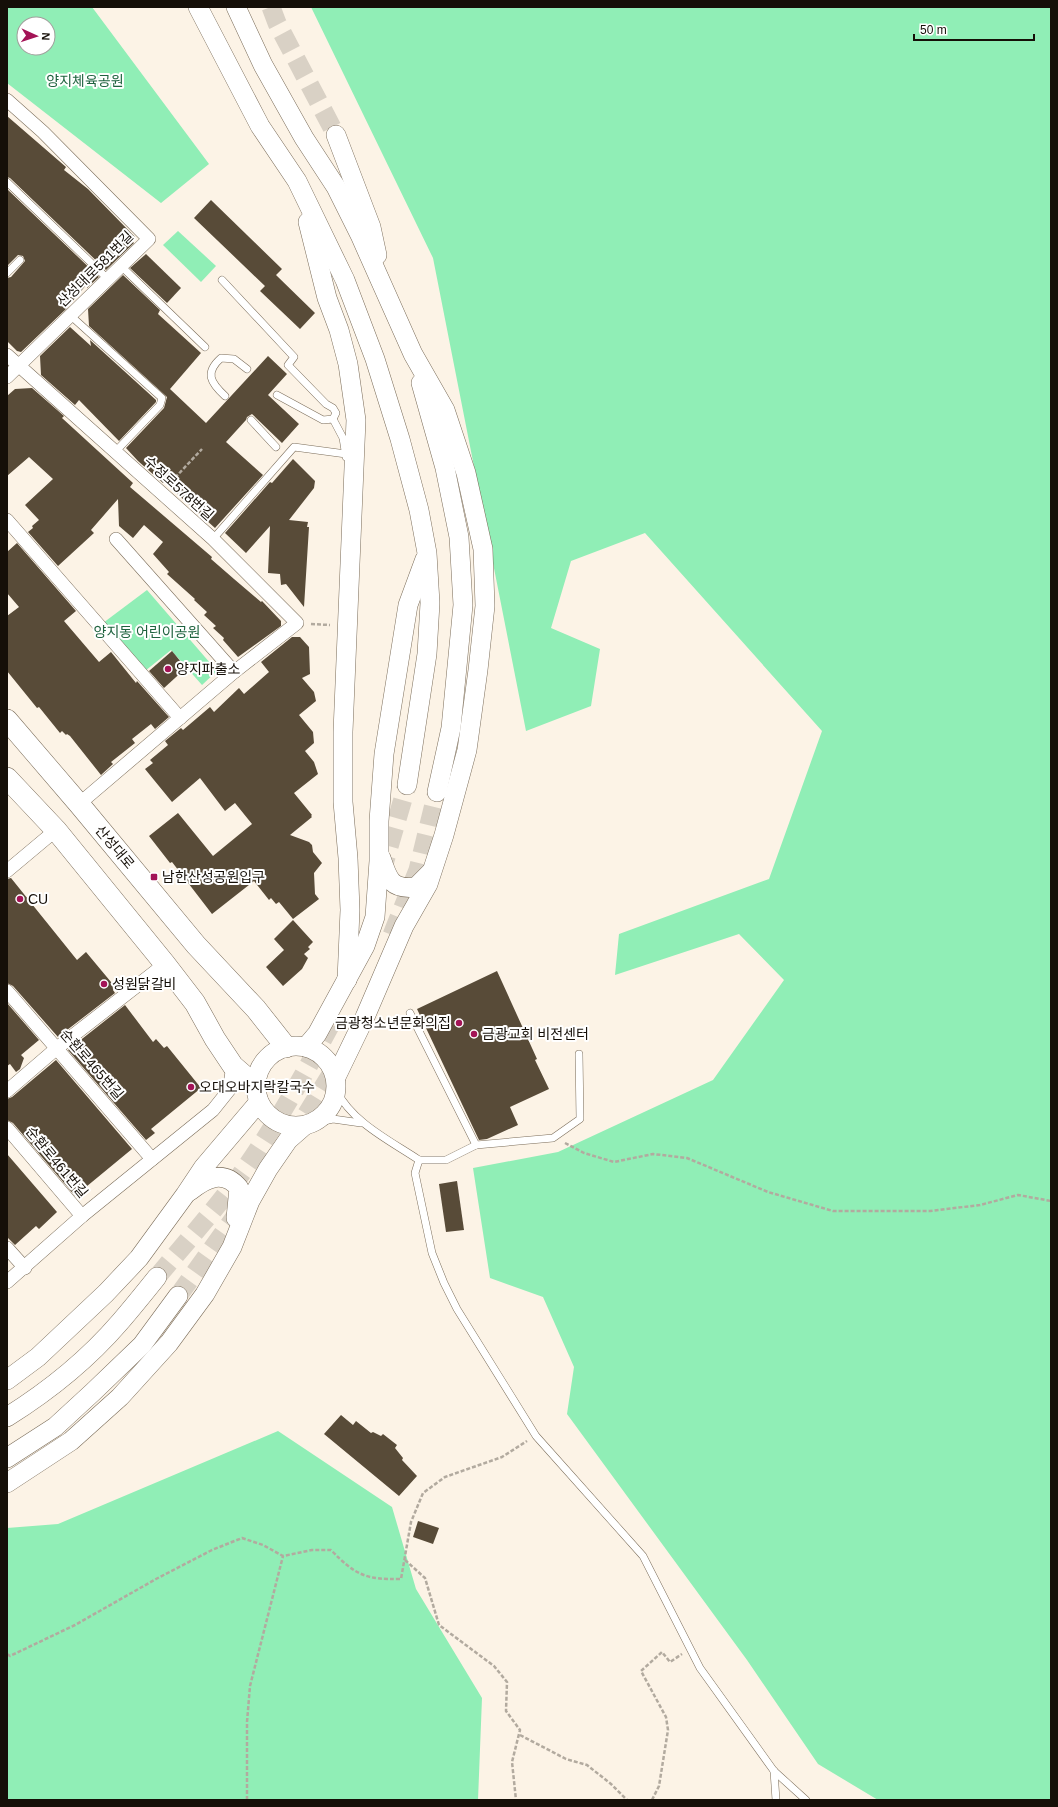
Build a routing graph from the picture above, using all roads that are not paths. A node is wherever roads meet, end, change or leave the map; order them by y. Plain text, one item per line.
1 (198, 7) edge
2 (236, 7) edge
3 (7, 100) edge
4 (336, 135) tunnel mouth
5 (297, 181) junction
6 (7, 182) edge
7 (20, 260) dead end
8 (122, 267) junction
9 (7, 273) edge
10 (109, 280) junction
11 (222, 280) dead end
12 (383, 286) junction
13 (71, 316) junction
14 (205, 347) dead end
15 (413, 354) junction
16 (7, 355) edge
17 (19, 366) junction
18 (247, 369) dead end
19 (7, 377) edge
20 (277, 395) dead end
21 (225, 396) dead end
22 (333, 418) junction
23 (251, 420) dead end
24 (276, 447) dead end
25 (115, 452) junction
26 (346, 454) junction
27 (352, 500) junction
28 (7, 520) edge
29 (213, 539) junction
30 (116, 540) dead end
31 (427, 553) junction
32 (234, 672) junction
33 (180, 718) junction
34 (7, 720) edge
35 (7, 778) edge
36 (407, 785) tunnel mouth
37 (437, 792) tunnel mouth
38 (79, 804) junction
39 (56, 830) junction
40 (379, 851) junction
41 (432, 870) junction
42 (7, 871) edge
43 (165, 964) junction
44 (347, 980) junction
45 (7, 991) edge
46 (410, 1013) dead end
47 (286, 1047) junction
48 (306, 1047) junction
49 (57, 1048) junction
50 (579, 1054) dead end
51 (233, 1066) junction
52 (336, 1084) junction
53 (7, 1091) edge
54 (258, 1094) junction
55 (361, 1123) junction
56 (307, 1125) junction
57 (7, 1128) edge
58 (476, 1145) junction
59 (152, 1159) junction
60 (419, 1160) junction
61 (185, 1195) junction
62 (82, 1216) junction
63 (232, 1247) junction
64 (7, 1248) edge
65 (25, 1268) junction
66 (157, 1277) tunnel mouth
67 (7, 1282) edge
68 (178, 1296) tunnel mouth
69 (7, 1380) edge
70 (7, 1417) edge
71 (7, 1458) edge
72 (7, 1483) edge
73 (774, 1771) junction
74 (776, 1800) edge
75 (806, 1800) edge

1 - 5 main road
2 - 12 main road
3 - 8 street, 산성대로581번길
4 - 12 main road
5 - 27 main road
5 - 31 main road
6 - 10 lane
7 - 9 lane
8 - 10 street, 산성대로581번길
8 - 14 lane
10 - 13 street, 산성대로581번길
11 - 22 lane
12 - 15 main road
13 - 17 street, 산성대로581번길
13 - 25 lane
15 - 37 main road
15 - 41 main road
16 - 17 street, 수정로578번길
17 - 19 street, 산성대로581번길
17 - 25 street, 수정로578번길
18 - 21 lane
20 - 22 lane
22 - 26 lane
23 - 24 lane
25 - 29 street, 수정로578번길
26 - 27 lane
26 - 29 lane
27 - 44 main road
28 - 33 street
29 - 32 street, 수정로578번길
30 - 32 street
31 - 36 main road
31 - 40 main road
32 - 33 street
33 - 38 street
34 - 38 main road, 산성대로
35 - 39 main road
38 - 47 main road, 산성대로
39 - 42 street
39 - 43 main road
40 - 41 main road
40 - 44 main road
41 - 52 main road
43 - 49 street
43 - 51 main road
44 - 48 main road
45 - 49 street, 순환로465번길
46 - 58 lane
47 - 48 main road
47 - 54 main road
48 - 52 main road
49 - 53 street
49 - 59 street, 순환로465번길
50 - 58 lane
51 - 54 main road
51 - 59 street
52 - 55 lane
52 - 56 main road
54 - 56 main road
54 - 61 main road
55 - 56 lane
55 - 60 lane
56 - 63 main road
57 - 62 street, 순환로461번길
58 - 60 lane
59 - 62 street
60 - 73 lane
61 - 63 main road
61 - 69 main road
62 - 65 street
63 - 72 main road
64 - 65 street
65 - 67 street
66 - 70 main road
68 - 71 main road
73 - 74 lane
73 - 75 lane

